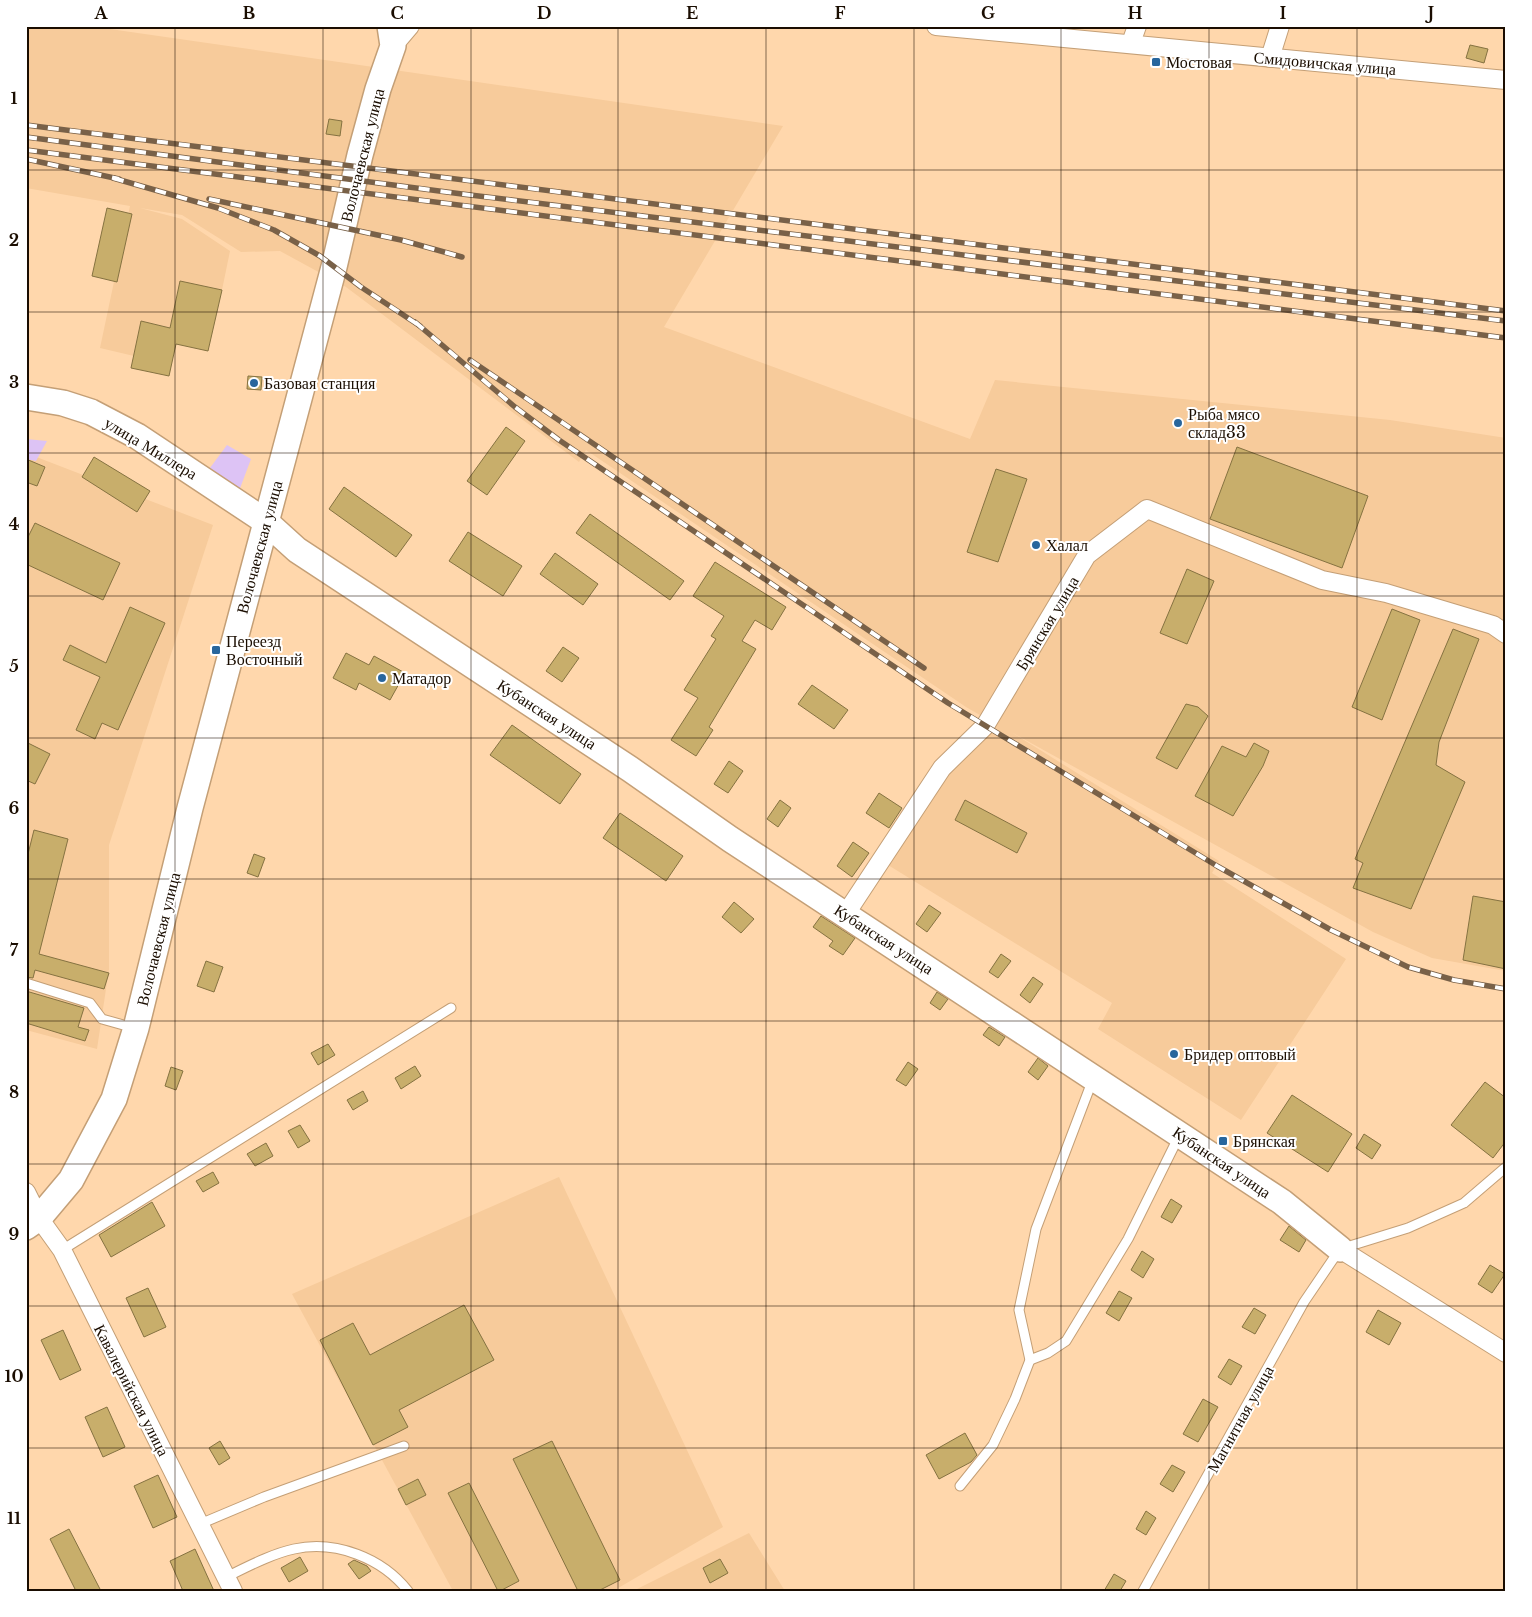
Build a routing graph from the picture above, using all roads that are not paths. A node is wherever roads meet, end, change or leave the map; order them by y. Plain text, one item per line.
1 (410, 26) edge
2 (936, 26) edge
3 (1137, 26) edge
4 (1280, 26) edge
5 (976, 28) edge
6 (391, 36) edge
7 (1131, 43) junction
8 (1270, 58) junction
9 (1506, 80) edge
10 (26, 397) edge
11 (265, 521) junction
12 (1506, 634) edge
13 (845, 915) junction
14 (26, 983) edge
15 (451, 1008) dead end
16 (136, 1028) junction
17 (1094, 1077) junction
18 (1180, 1133) junction
19 (1506, 1167) edge
20 (26, 1192) edge
21 (33, 1223) edge
22 (1340, 1249) junction
23 (62, 1250) junction
24 (1506, 1352) edge
25 (1030, 1360) junction
26 (404, 1446) dead end
27 (960, 1486) dead end
28 (200, 1524) junction
29 (229, 1584) edge
30 (408, 1591) edge
31 (1143, 1591) edge

1 - 6 street
2 - 5 street, Смидовичская улица
3 - 7 street
4 - 8 street
5 - 7 street, Смидовичская улица
6 - 11 main road, Волочаевская улица
7 - 8 street, Смидовичская улица
8 - 9 street, Смидовичская улица
10 - 11 main road, улица Миллера
11 - 13 main road, Кубанская улица
11 - 16 main road, Волочаевская улица
12 - 13 street, Брянская улица
13 - 17 main road, Кубанская улица
14 - 16 lane
15 - 23 lane
16 - 21 main road, Волочаевская улица
17 - 18 main road, Кубанская улица
17 - 25 lane
18 - 22 main road, Кубанская улица
18 - 25 lane
19 - 22 lane
20 - 21 street, Кавалерийская улица
21 - 23 street, Кавалерийская улица
22 - 24 street, Кубанская улица
22 - 31 lane, Магнитная улица
23 - 28 street, Кавалерийская улица
25 - 27 lane
26 - 28 lane
28 - 29 street, Кавалерийская улица
29 - 30 lane

